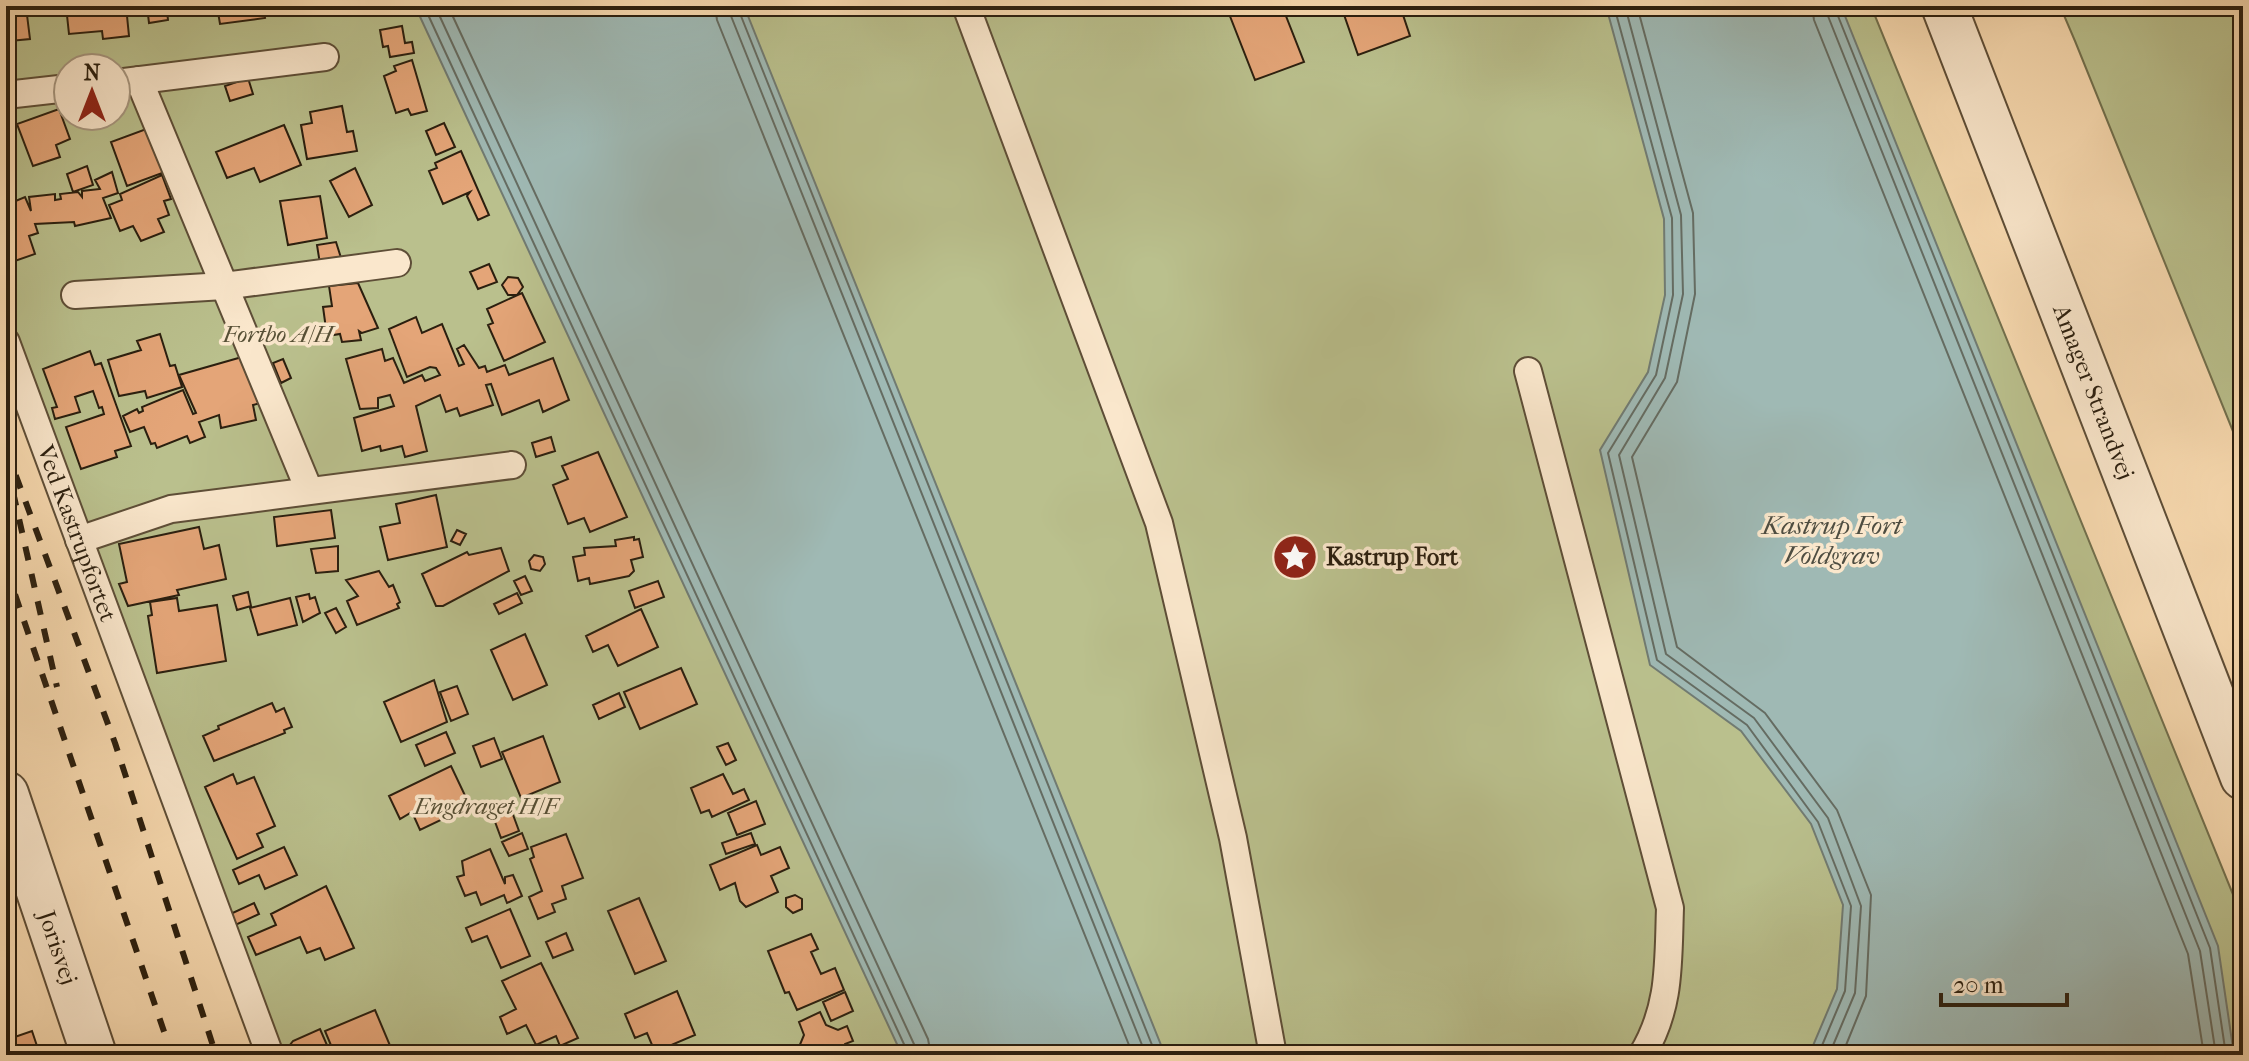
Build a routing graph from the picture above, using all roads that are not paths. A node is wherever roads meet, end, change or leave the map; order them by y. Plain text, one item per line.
1 (966, 6) edge
2 (1944, 6) edge
3 (325, 57) dead end
4 (132, 81) edge
5 (52, 90) edge
6 (132, 90) edge
7 (6, 95) edge
8 (397, 263) dead end
9 (224, 286) junction
10 (75, 295) dead end
11 (6, 342) edge
12 (1528, 371) dead end
13 (512, 465) dead end
14 (309, 490) junction
15 (79, 540) junction
16 (2243, 777) edge
17 (6, 794) edge
18 (94, 1055) edge
19 (270, 1055) edge
20 (1273, 1055) edge
21 (1642, 1055) edge

1 - 20 lane
2 - 16 street, Amager Strandvej
3 - 4 lane
5 - 7 lane
6 - 9 lane
8 - 9 lane
9 - 10 lane
9 - 14 lane
11 - 15 lane, Ved Kastrupfortet
12 - 21 lane
13 - 14 lane
14 - 15 lane
15 - 19 lane, Ved Kastrupfortet
17 - 18 street, Jorisvej

